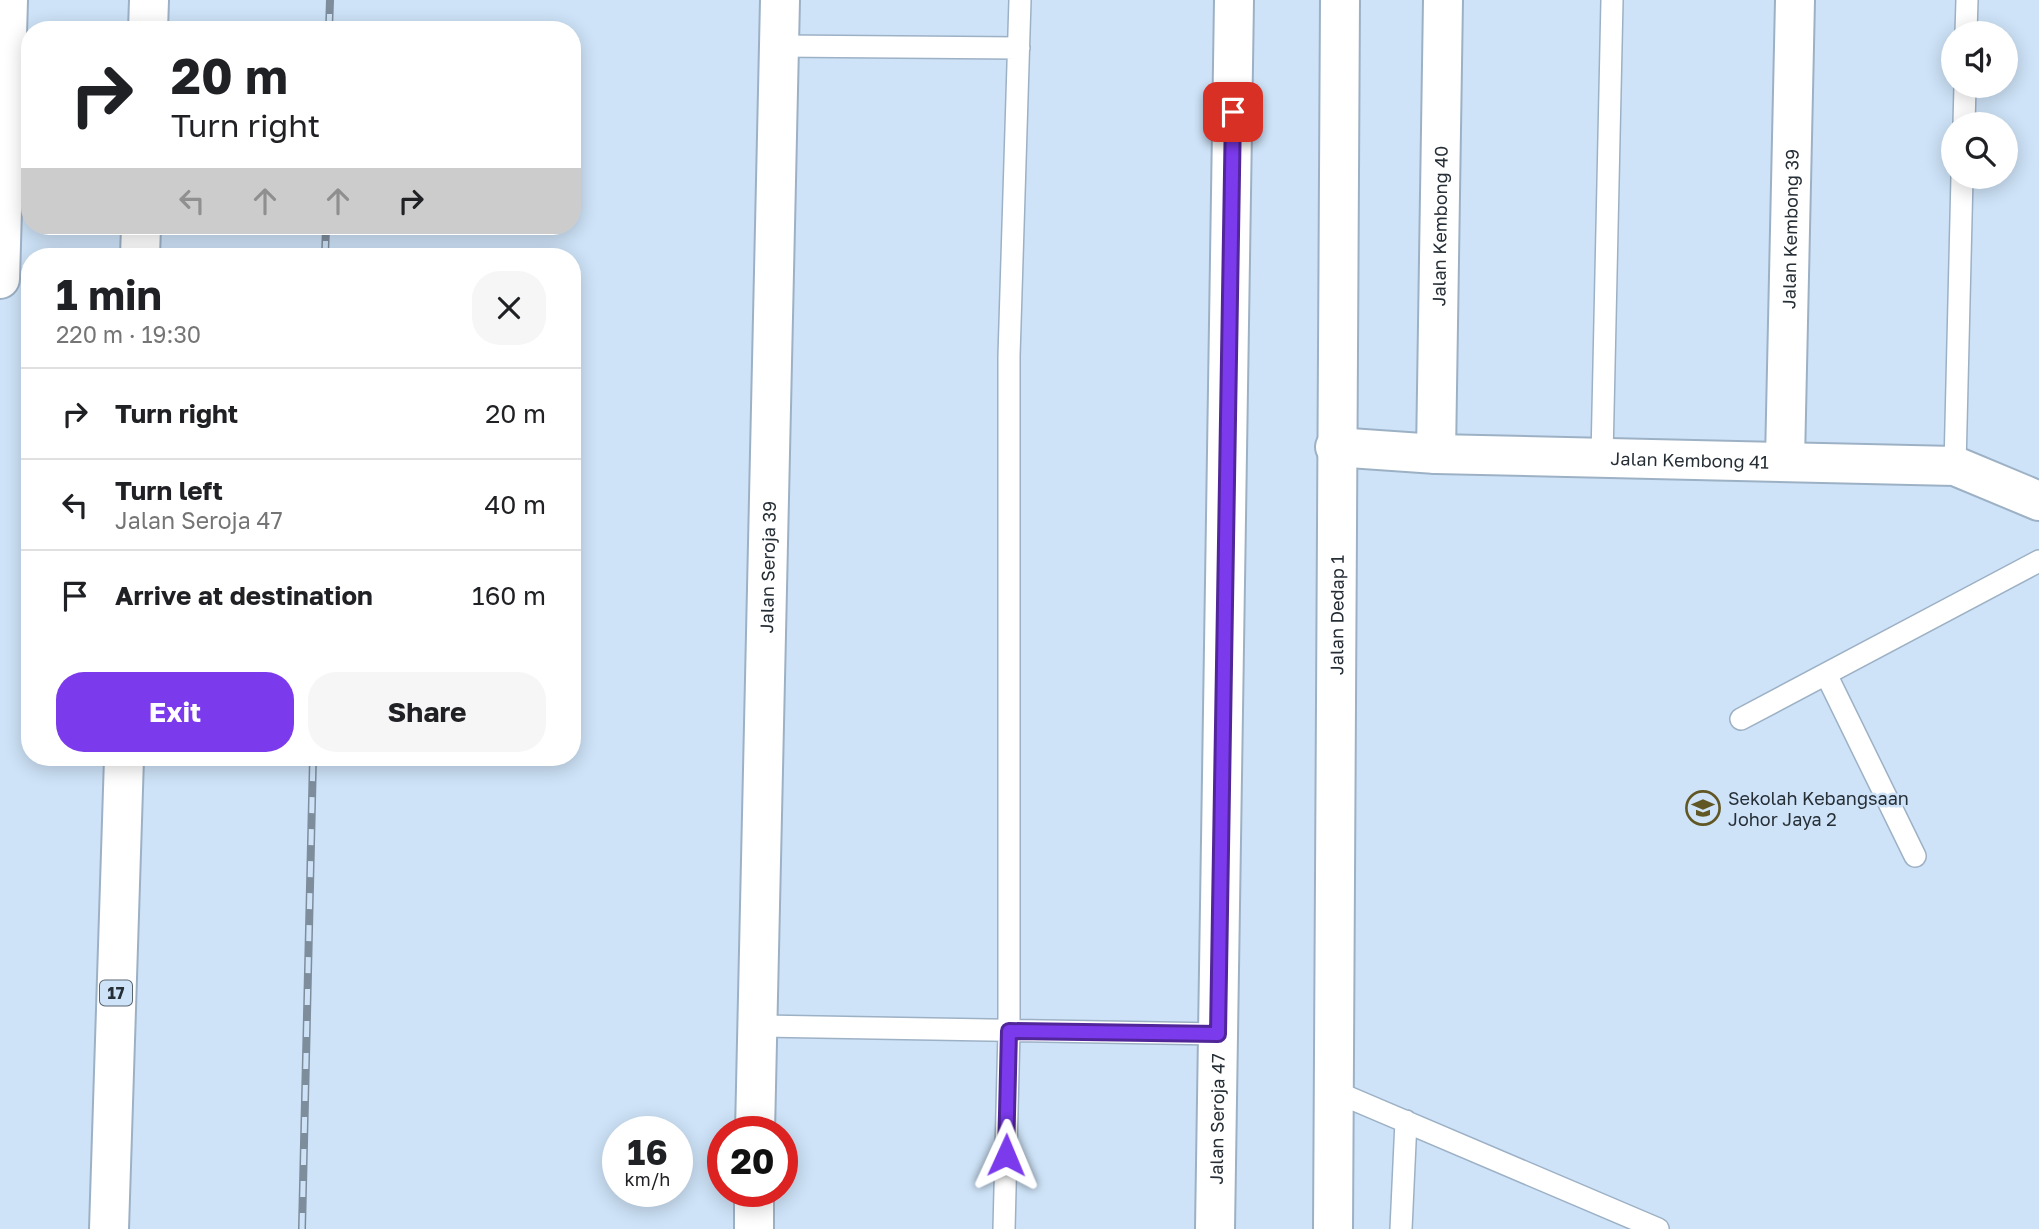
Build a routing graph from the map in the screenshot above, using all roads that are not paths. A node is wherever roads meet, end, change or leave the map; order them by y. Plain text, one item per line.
1 (8, 0) edge
2 (149, 0) edge
3 (780, 0) edge
4 (1020, 0) edge
5 (1234, 0) edge
6 (1340, 0) edge
7 (1443, 0) edge
8 (1612, 0) edge
9 (1795, 0) edge
10 (1967, 0) edge
11 (148, 21) edge
12 (1966, 21) edge
13 (779, 46) junction
14 (1019, 48) junction
15 (1962, 189) edge
16 (0, 279) edge
17 (1335, 447) junction
18 (1436, 454) junction
19 (1602, 457) junction
20 (1785, 460) junction
21 (1955, 466) junction
22 (2039, 501) edge
23 (2039, 562) edge
24 (1826, 674) junction
25 (1741, 719) dead end
26 (124, 766) edge
27 (1915, 856) dead end
28 (757, 1026) junction
29 (1009, 1031) junction
30 (1218, 1034) junction
31 (1336, 1092) junction
32 (755, 1116) edge
33 (1406, 1121) junction
34 (754, 1207) edge
35 (109, 1229) edge
36 (754, 1229) edge
37 (1004, 1229) edge
38 (1215, 1229) edge
39 (1333, 1229) edge
40 (1401, 1229) edge
41 (1658, 1229) edge

1 - 16 main road
2 - 11 main road
3 - 13 main road, Jalan Seroja 39
4 - 14 lane
5 - 30 main road, Jalan Seroja 47
6 - 17 main road, Jalan Dedap 1
7 - 18 main road, Jalan Kembong 40
8 - 19 lane
9 - 20 main road, Jalan Kembong 39
10 - 12 lane
13 - 14 lane
13 - 28 main road, Jalan Seroja 39
14 - 29 lane
15 - 21 lane
17 - 18 main road, Jalan Kembong 41
17 - 31 main road, Jalan Dedap 1
18 - 19 main road, Jalan Kembong 41
19 - 20 main road, Jalan Kembong 41
20 - 21 main road, Jalan Kembong 41
21 - 22 main road, Jalan Kembong 41
23 - 24 lane
24 - 25 lane
24 - 27 lane
26 - 35 main road, 17
28 - 29 lane
28 - 32 main road, Jalan Seroja 39
29 - 30 lane
29 - 37 lane
30 - 38 main road, Jalan Seroja 47
31 - 33 lane
31 - 39 main road, Jalan Dedap 1
33 - 40 lane
33 - 41 lane
34 - 36 main road

